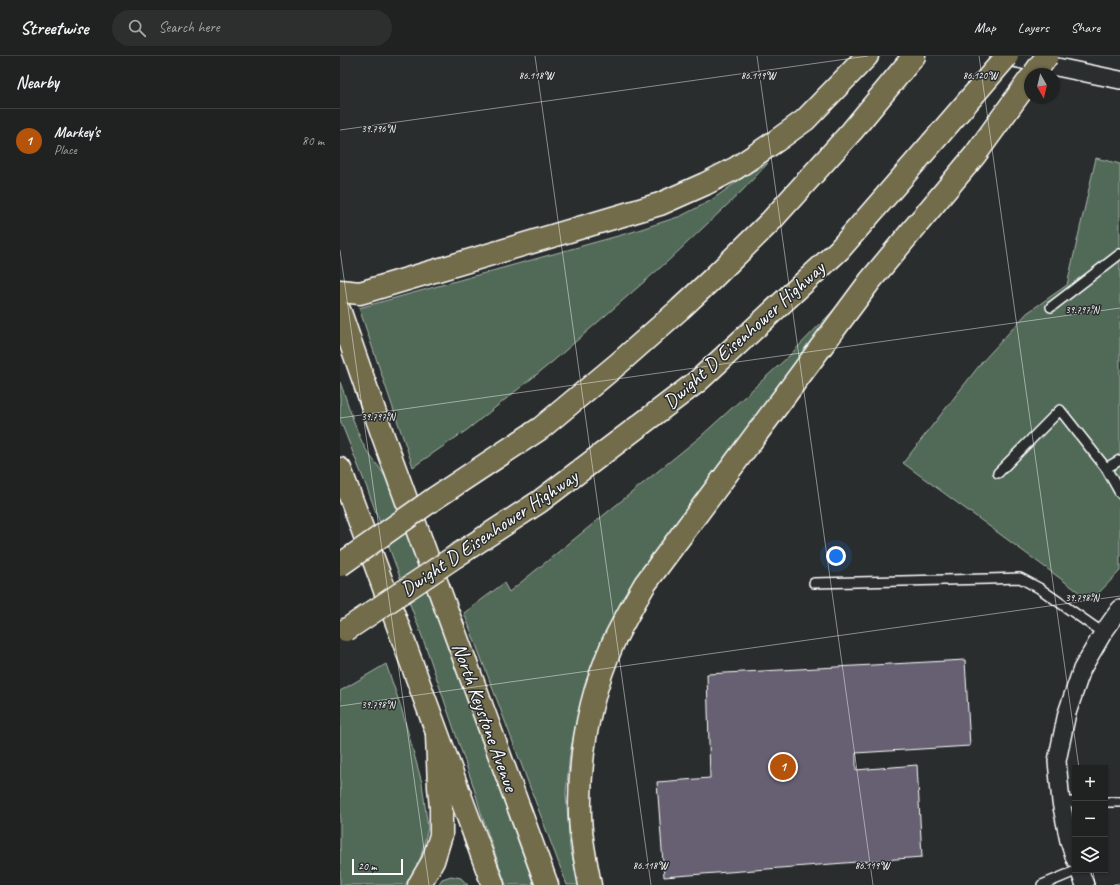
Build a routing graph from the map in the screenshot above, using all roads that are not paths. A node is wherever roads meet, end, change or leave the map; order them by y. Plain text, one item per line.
1 (867, 56) edge
2 (914, 56) edge
3 (1004, 56) edge
4 (1007, 56) edge
5 (1047, 56) edge
6 (1038, 68) edge
7 (1120, 80) edge
8 (1024, 87) edge
9 (1120, 254) edge
10 (340, 291) edge
11 (1051, 307) dead end
12 (340, 312) edge
13 (1120, 460) edge
14 (1106, 468) junction
15 (340, 469) edge
16 (998, 473) dead end
17 (1120, 492) edge
18 (340, 564) edge
19 (814, 583) dead end
20 (1120, 609) edge
21 (343, 632) edge
22 (1103, 634) junction
23 (437, 735) junction
24 (1068, 802) edge
25 (1108, 802) edge
26 (1120, 802) edge
27 (1072, 850) edge
28 (1072, 872) edge
29 (1079, 873) edge
30 (419, 885) edge
31 (493, 885) edge
32 (547, 885) edge
33 (590, 885) edge
34 (1042, 885) edge
35 (1085, 885) edge

1 - 10 main road
2 - 18 main road, bridge
3 - 7 street
4 - 21 main road, Dwight D Eisenhower Highway, bridge
5 - 6 main road, bridge
8 - 33 main road
9 - 11 lane
12 - 32 main road, North Keystone Avenue
13 - 14 lane
14 - 16 lane
14 - 17 lane
15 - 23 main road
19 - 22 lane
20 - 22 street
22 - 24 street
23 - 30 main road
23 - 31 main road
24 - 27 street
25 - 26 lane
28 - 34 lane
29 - 35 street

